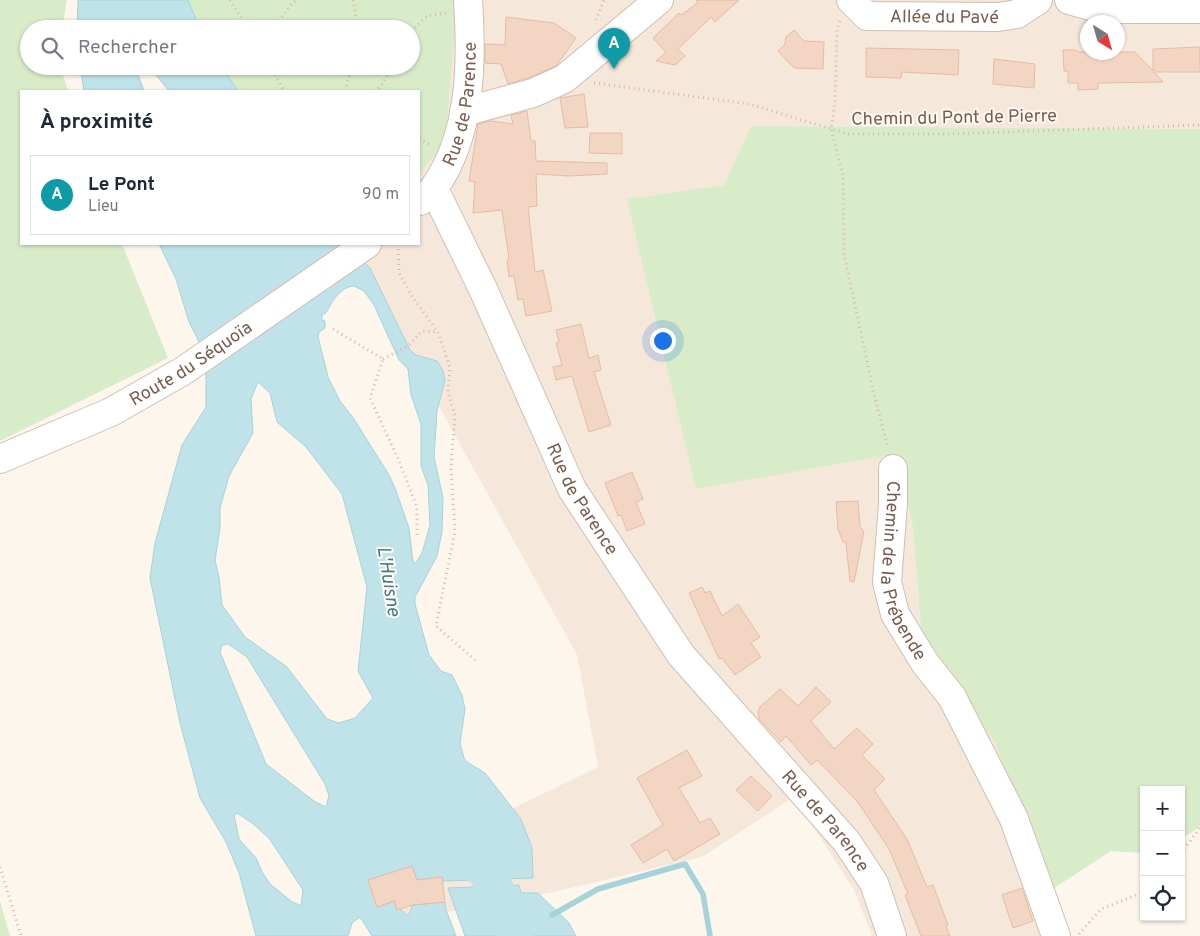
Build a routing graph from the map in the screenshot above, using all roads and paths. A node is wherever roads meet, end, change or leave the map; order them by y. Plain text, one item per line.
1 (230, 0) edge
2 (299, 0) edge
3 (353, 0) edge
4 (604, 0) edge
5 (659, 0) edge
6 (1038, 0) edge
7 (1069, 0) edge
8 (468, 5) edge
9 (847, 7) edge
10 (1200, 9) edge
11 (242, 20) edge
12 (280, 20) edge
13 (357, 20) edge
14 (420, 23) edge
15 (594, 25) dead end
16 (275, 75) edge
17 (349, 75) edge
18 (388, 75) edge
19 (564, 79) junction
20 (380, 86) junction
21 (283, 90) edge
22 (345, 90) edge
23 (375, 90) edge
24 (383, 90) edge
25 (464, 112) junction
26 (1200, 126) edge
27 (831, 129) junction
28 (426, 195) edge
29 (367, 245) edge
30 (398, 245) edge
31 (333, 329) dead end
32 (438, 332) junction
33 (383, 359) junction
34 (0, 459) edge
35 (893, 469) joint
36 (417, 538) dead end
37 (476, 661) dead end
38 (1200, 828) edge
39 (1185, 848) edge
40 (0, 867) edge
41 (1140, 894) edge
42 (21, 936) edge
43 (892, 936) edge
44 (1056, 936) edge
45 (1078, 936) edge

1 - 11 path
2 - 12 path
3 - 13 path
4 - 15 path
5 - 19 street
6 - 9 street, Allée du Pavé
7 - 10 street
8 - 14 path
8 - 25 street, Rue de Parence
9 - 27 path, Chemin de la Prébende
16 - 21 path
17 - 22 path
18 - 20 path
19 - 25 street
19 - 27 path, Chemin du Pont de Pierre
20 - 23 path
20 - 24 path
25 - 28 street, Rue de Parence
26 - 27 path, Chemin du Pont de Pierre
27 - 35 path, Chemin de la Prébende
28 - 43 street, Rue de Parence
29 - 34 street, Route du Séquoïa
30 - 32 path
31 - 33 path
32 - 33 path
32 - 37 path
33 - 36 path
35 - 44 street, Chemin de la Prébende
38 - 39 path
40 - 42 path
41 - 45 path

